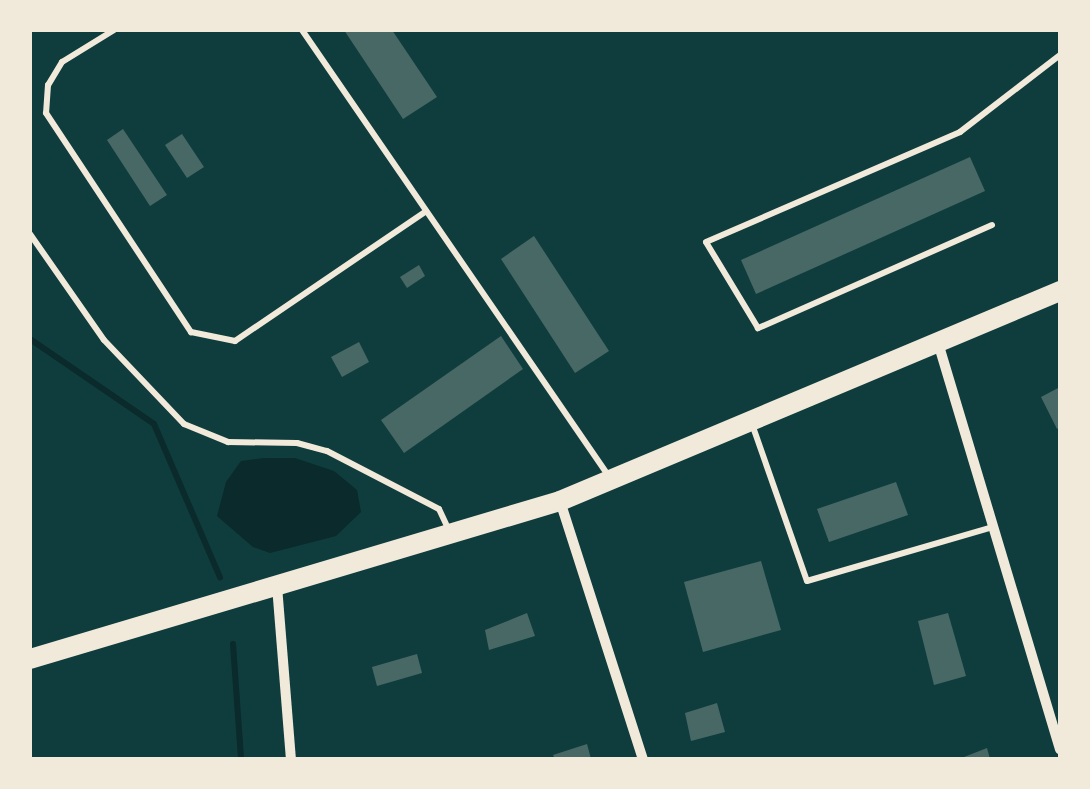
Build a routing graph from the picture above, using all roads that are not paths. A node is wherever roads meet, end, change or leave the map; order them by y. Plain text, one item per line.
1 (114, 30) edge
2 (302, 30) edge
3 (1060, 55) edge
4 (426, 210) junction
5 (992, 225) dead end
6 (30, 234) edge
7 (1060, 292) edge
8 (939, 346) junction
9 (751, 422) junction
10 (611, 480) junction
11 (560, 501) junction
12 (993, 526) junction
13 (451, 534) junction
14 (277, 586) junction
15 (30, 659) edge
16 (1060, 749) edge
17 (291, 759) edge
18 (643, 759) edge

1 - 4 lane
2 - 4 lane
3 - 5 lane
4 - 10 lane
6 - 13 lane
7 - 8 main road
8 - 9 main road
8 - 12 street
9 - 10 main road
9 - 12 lane
10 - 11 main road
11 - 13 main road
11 - 18 street
12 - 16 street
13 - 14 main road
14 - 15 main road
14 - 17 street

